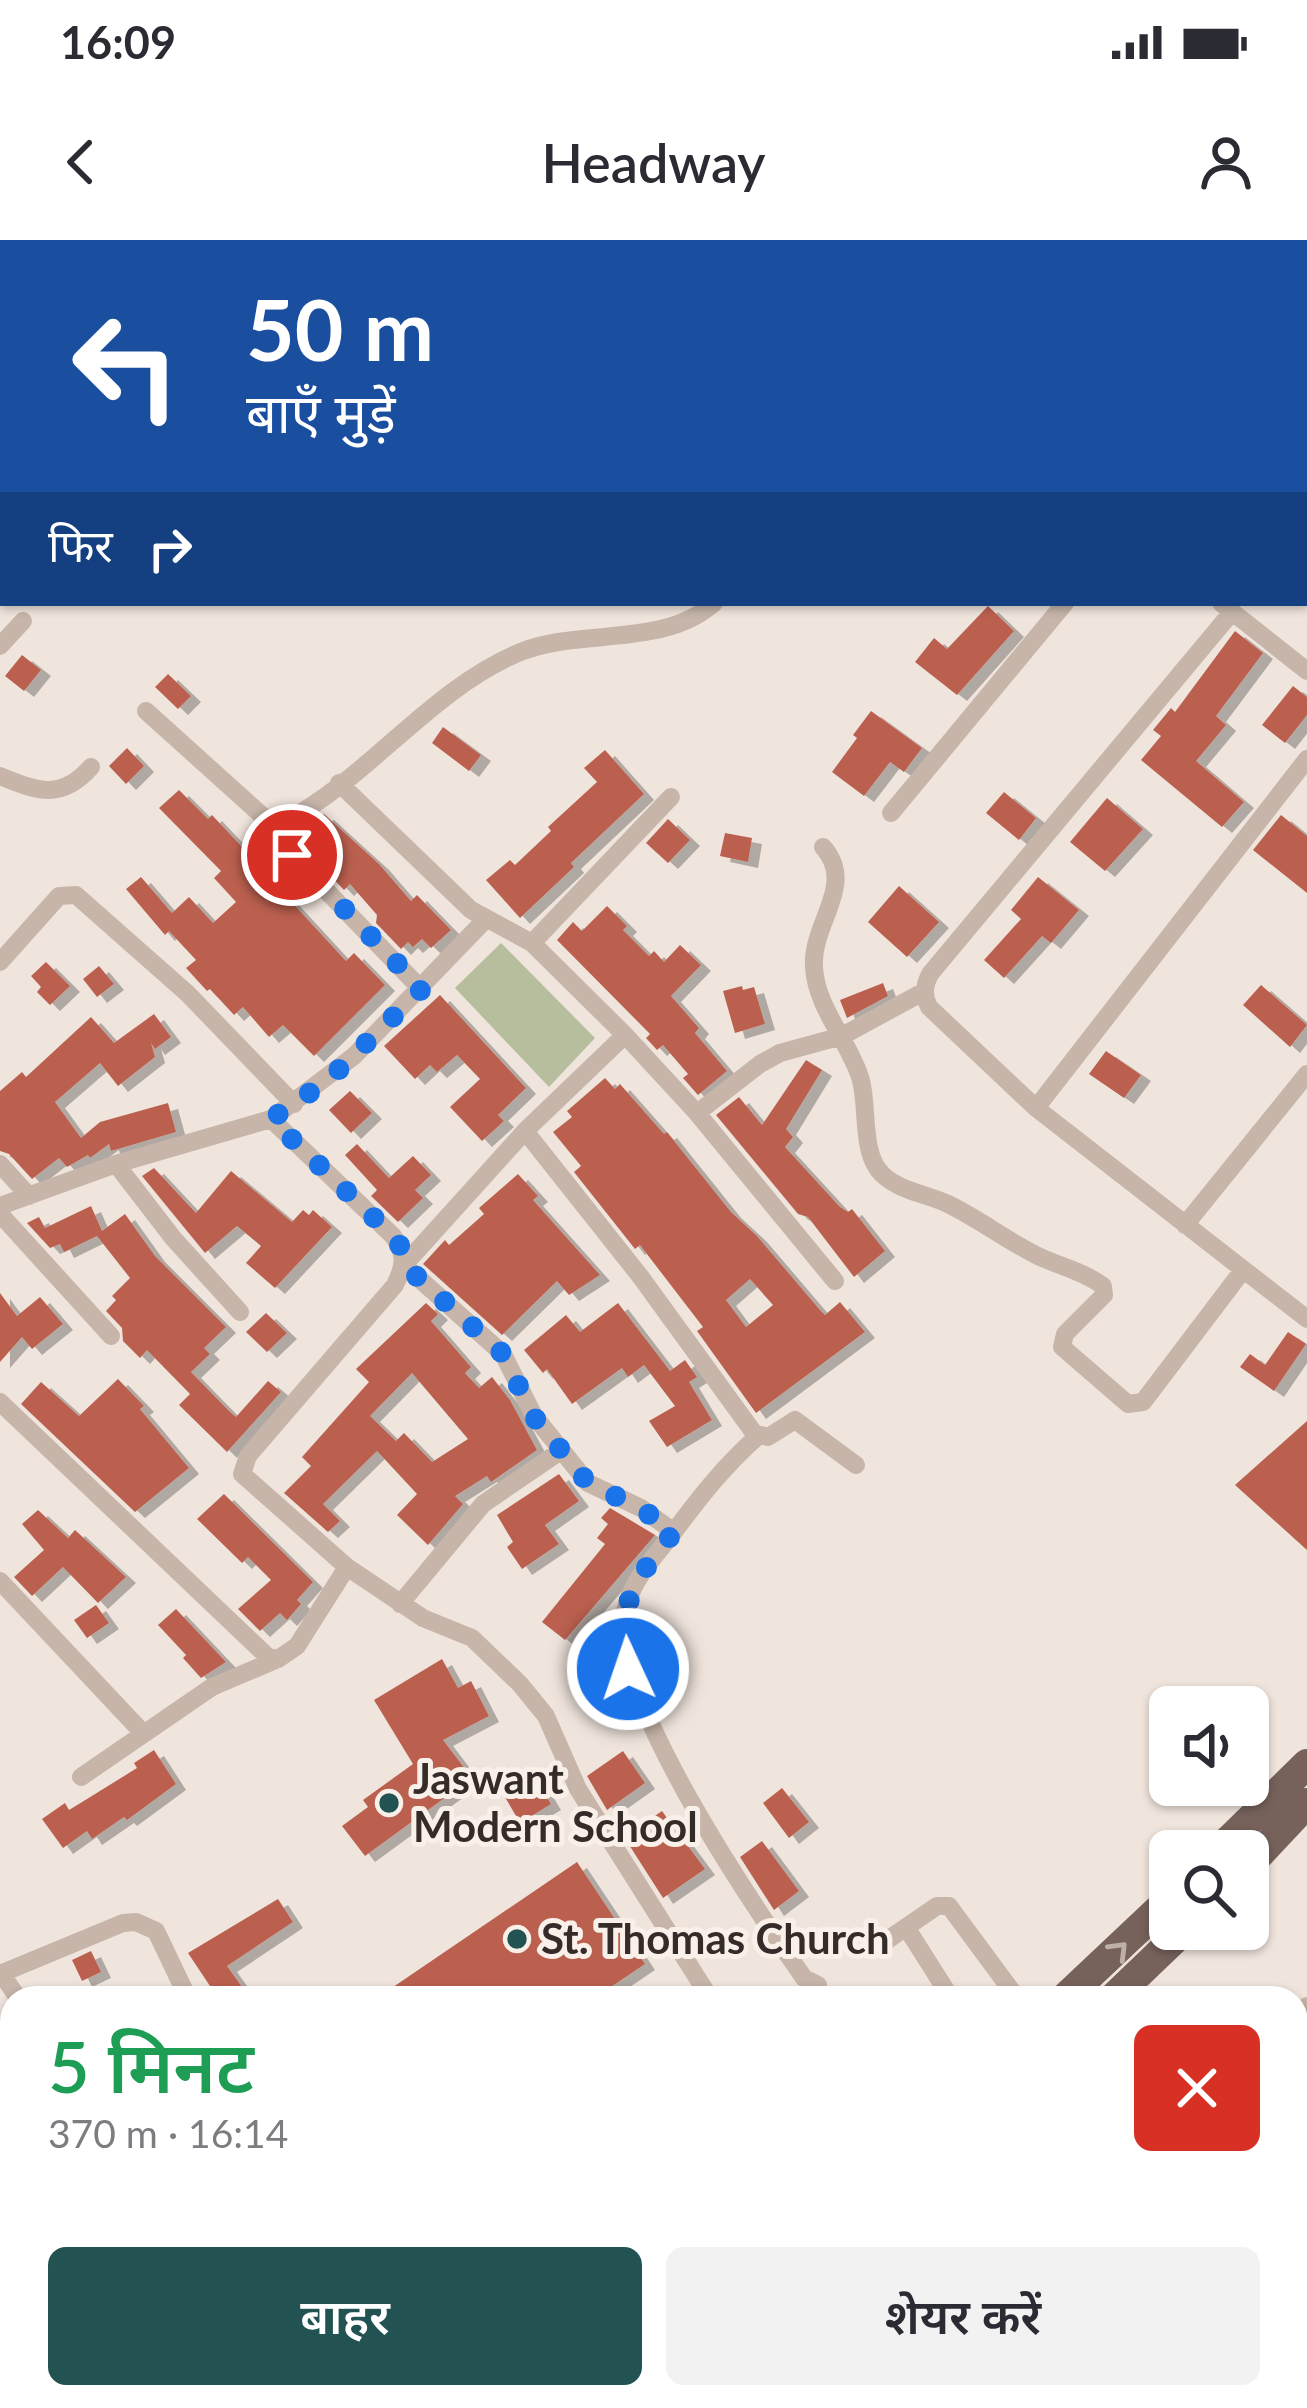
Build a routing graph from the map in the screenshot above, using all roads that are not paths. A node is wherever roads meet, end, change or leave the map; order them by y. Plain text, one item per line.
1 (709, 606) edge
2 (1063, 606) edge
3 (1227, 608) edge
4 (22, 620) dead end
5 (0, 646) edge
6 (1307, 671) edge
7 (146, 711) dead end
8 (1307, 759) edge
9 (91, 767) dead end
10 (0, 776) edge
11 (339, 783) junction
12 (671, 797) dead end
13 (891, 813) dead end
14 (823, 847) dead end
15 (292, 855) dead end
16 (485, 920) junction
17 (532, 943) junction
18 (0, 962) edge
19 (422, 989) junction
20 (925, 991) junction
21 (625, 1035) junction
22 (842, 1036) junction
23 (1307, 1074) edge
24 (294, 1104) junction
25 (1036, 1108) junction
26 (697, 1113) junction
27 (271, 1119) junction
28 (525, 1131) junction
29 (0, 1164) edge
30 (116, 1165) junction
31 (29, 1196) junction
32 (0, 1210) edge
33 (1185, 1225) junction
34 (404, 1265) junction
35 (1243, 1270) junction
36 (835, 1281) dead end
37 (240, 1312) dead end
38 (1307, 1319) edge
39 (111, 1336) dead end
40 (0, 1402) edge
41 (758, 1436) junction
42 (560, 1452) junction
43 (856, 1465) dead end
44 (674, 1532) junction
45 (347, 1567) junction
46 (0, 1582) edge
47 (400, 1604) junction
48 (278, 1659) junction
49 (143, 1733) junction
50 (1307, 1763) edge
51 (81, 1777) dead end
52 (1307, 1802) edge
53 (1239, 1830) edge
54 (1269, 1843) edge
55 (1149, 1919) edge
56 (906, 1927) junction
57 (886, 1941) dead end
58 (1163, 1950) edge
59 (1, 1974) edge
60 (818, 1985) dead end
61 (182, 1986) edge
62 (702, 1986) edge
63 (943, 1986) edge
64 (1008, 1986) edge
65 (1078, 1986) edge
66 (1126, 1986) edge

1 - 11 street
2 - 13 street
3 - 6 street
3 - 20 street
4 - 5 street
7 - 11 street
8 - 25 street
9 - 10 street
11 - 16 street
12 - 17 street
14 - 22 street
15 - 19 street
16 - 17 street
16 - 19 street
17 - 21 street
18 - 24 street
19 - 24 street
20 - 22 street
20 - 25 street
21 - 26 street
21 - 28 street
22 - 26 street
22 - 35 street
23 - 33 street
24 - 27 street
25 - 33 street
26 - 36 street
27 - 30 street
27 - 34 street
28 - 34 street
28 - 41 street
29 - 31 street
30 - 31 street
30 - 37 street
31 - 32 street
32 - 39 street
33 - 35 street
34 - 42 street
34 - 45 street
35 - 38 street
40 - 48 street
41 - 43 street
41 - 44 street
42 - 44 street
42 - 47 street
44 - 60 street
45 - 47 street
45 - 48 street
46 - 49 street
47 - 62 street
48 - 49 street
49 - 51 street
50 - 53 main road
52 - 54 main road
65 -> 55 main road
56 - 57 street
56 - 63 street
56 - 64 street
58 - 66 main road
59 - 61 street

